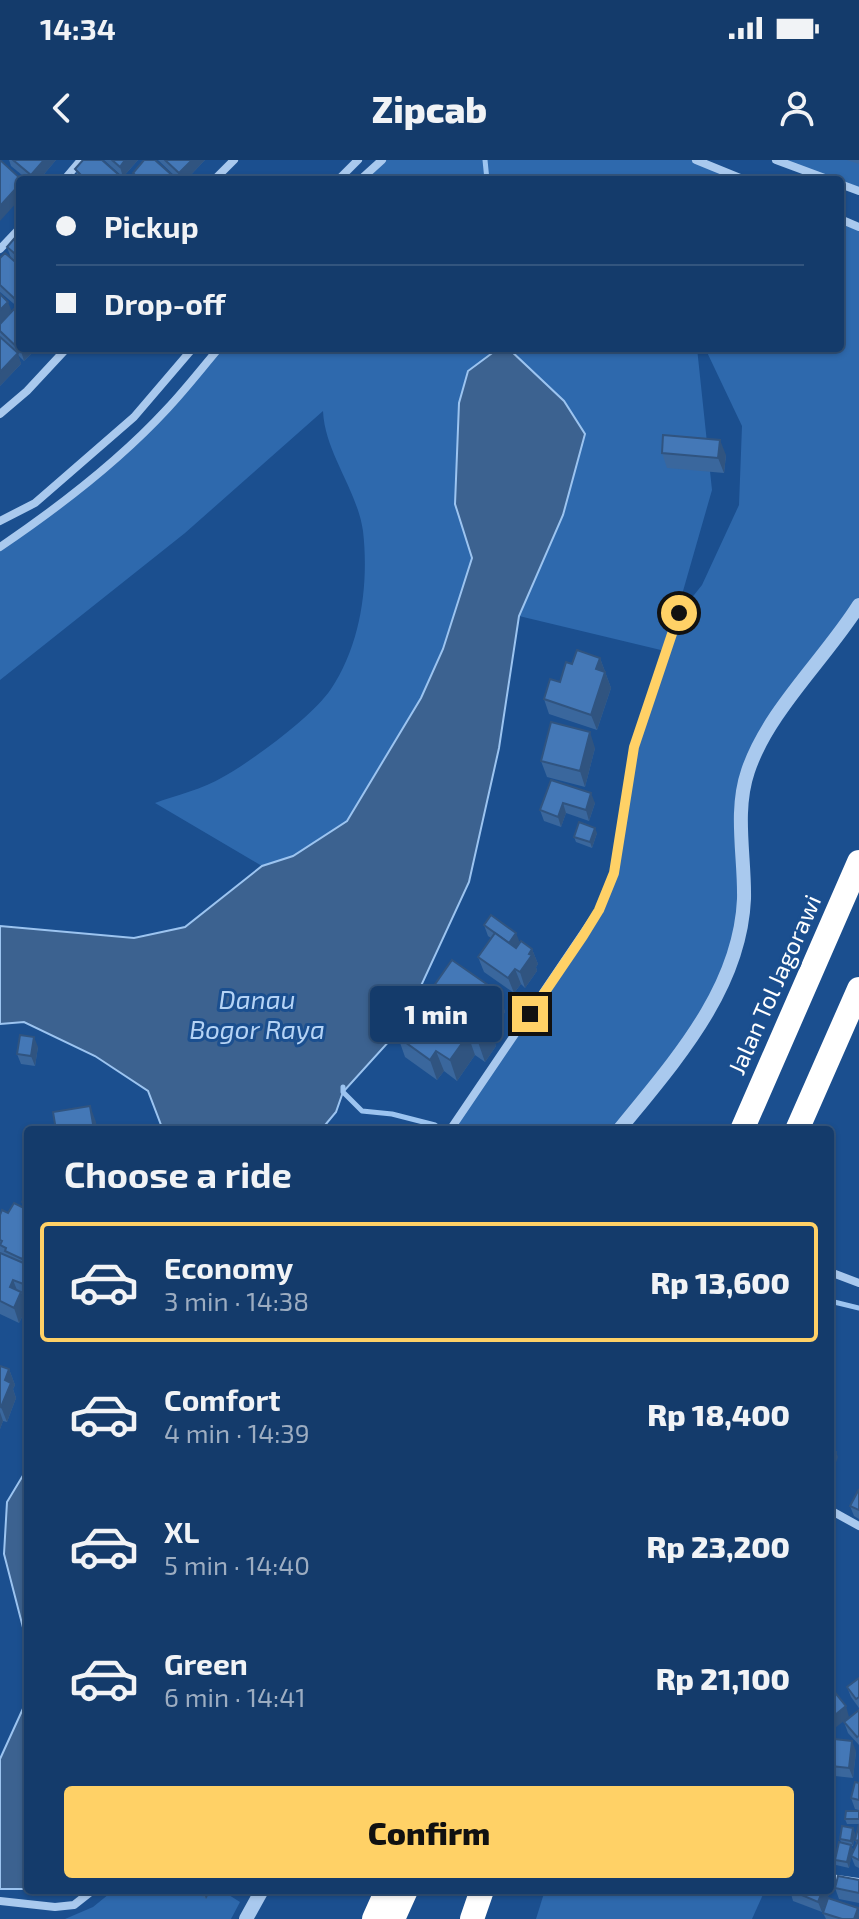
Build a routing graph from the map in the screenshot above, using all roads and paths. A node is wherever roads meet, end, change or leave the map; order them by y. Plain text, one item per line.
1 (81, 160) edge
2 (234, 160) edge
3 (358, 160) edge
4 (382, 160) edge
5 (696, 160) edge
6 (776, 160) edge
7 (67, 176) edge
8 (218, 176) edge
9 (342, 176) edge
10 (364, 176) edge
11 (735, 176) edge
12 (819, 176) edge
13 (16, 232) edge
14 (0, 249) edge
15 (63, 352) edge
16 (190, 352) edge
17 (216, 352) edge
18 (0, 414) edge
19 (0, 521) edge
20 (0, 547) edge
21 (859, 605) edge
22 (679, 613) dead end
23 (859, 862) edge
24 (859, 989) edge
25 (453, 1126) edge
26 (622, 1126) edge
27 (744, 1126) edge
28 (799, 1126) edge
29 (834, 1274) edge
30 (859, 1283) edge
31 (834, 1512) edge
32 (859, 1526) edge
33 (834, 1879) edge
34 (859, 1882) edge
35 (88, 1894) edge
36 (260, 1894) edge
37 (385, 1894) edge
38 (404, 1894) edge
39 (468, 1894) edge
40 (481, 1894) edge
41 (0, 1901) edge
42 (246, 1919) edge
43 (374, 1919) edge
44 (393, 1919) edge
45 (459, 1919) edge
46 (472, 1919) edge

1 - 7 street
2 - 8 street
3 - 9 street
4 - 10 street
5 - 11 street
6 - 12 street
13 - 14 street
15 - 18 street
16 - 19 street
17 - 20 street
21 - 26 street
22 - 25 street
23 - 27 highway, Jalan Tol Jagorawi
24 - 28 highway
29 - 30 street
31 - 32 street
33 - 34 street
35 - 41 street
36 - 42 street
37 - 43 highway
38 - 44 highway
39 - 45 highway
40 - 46 highway

